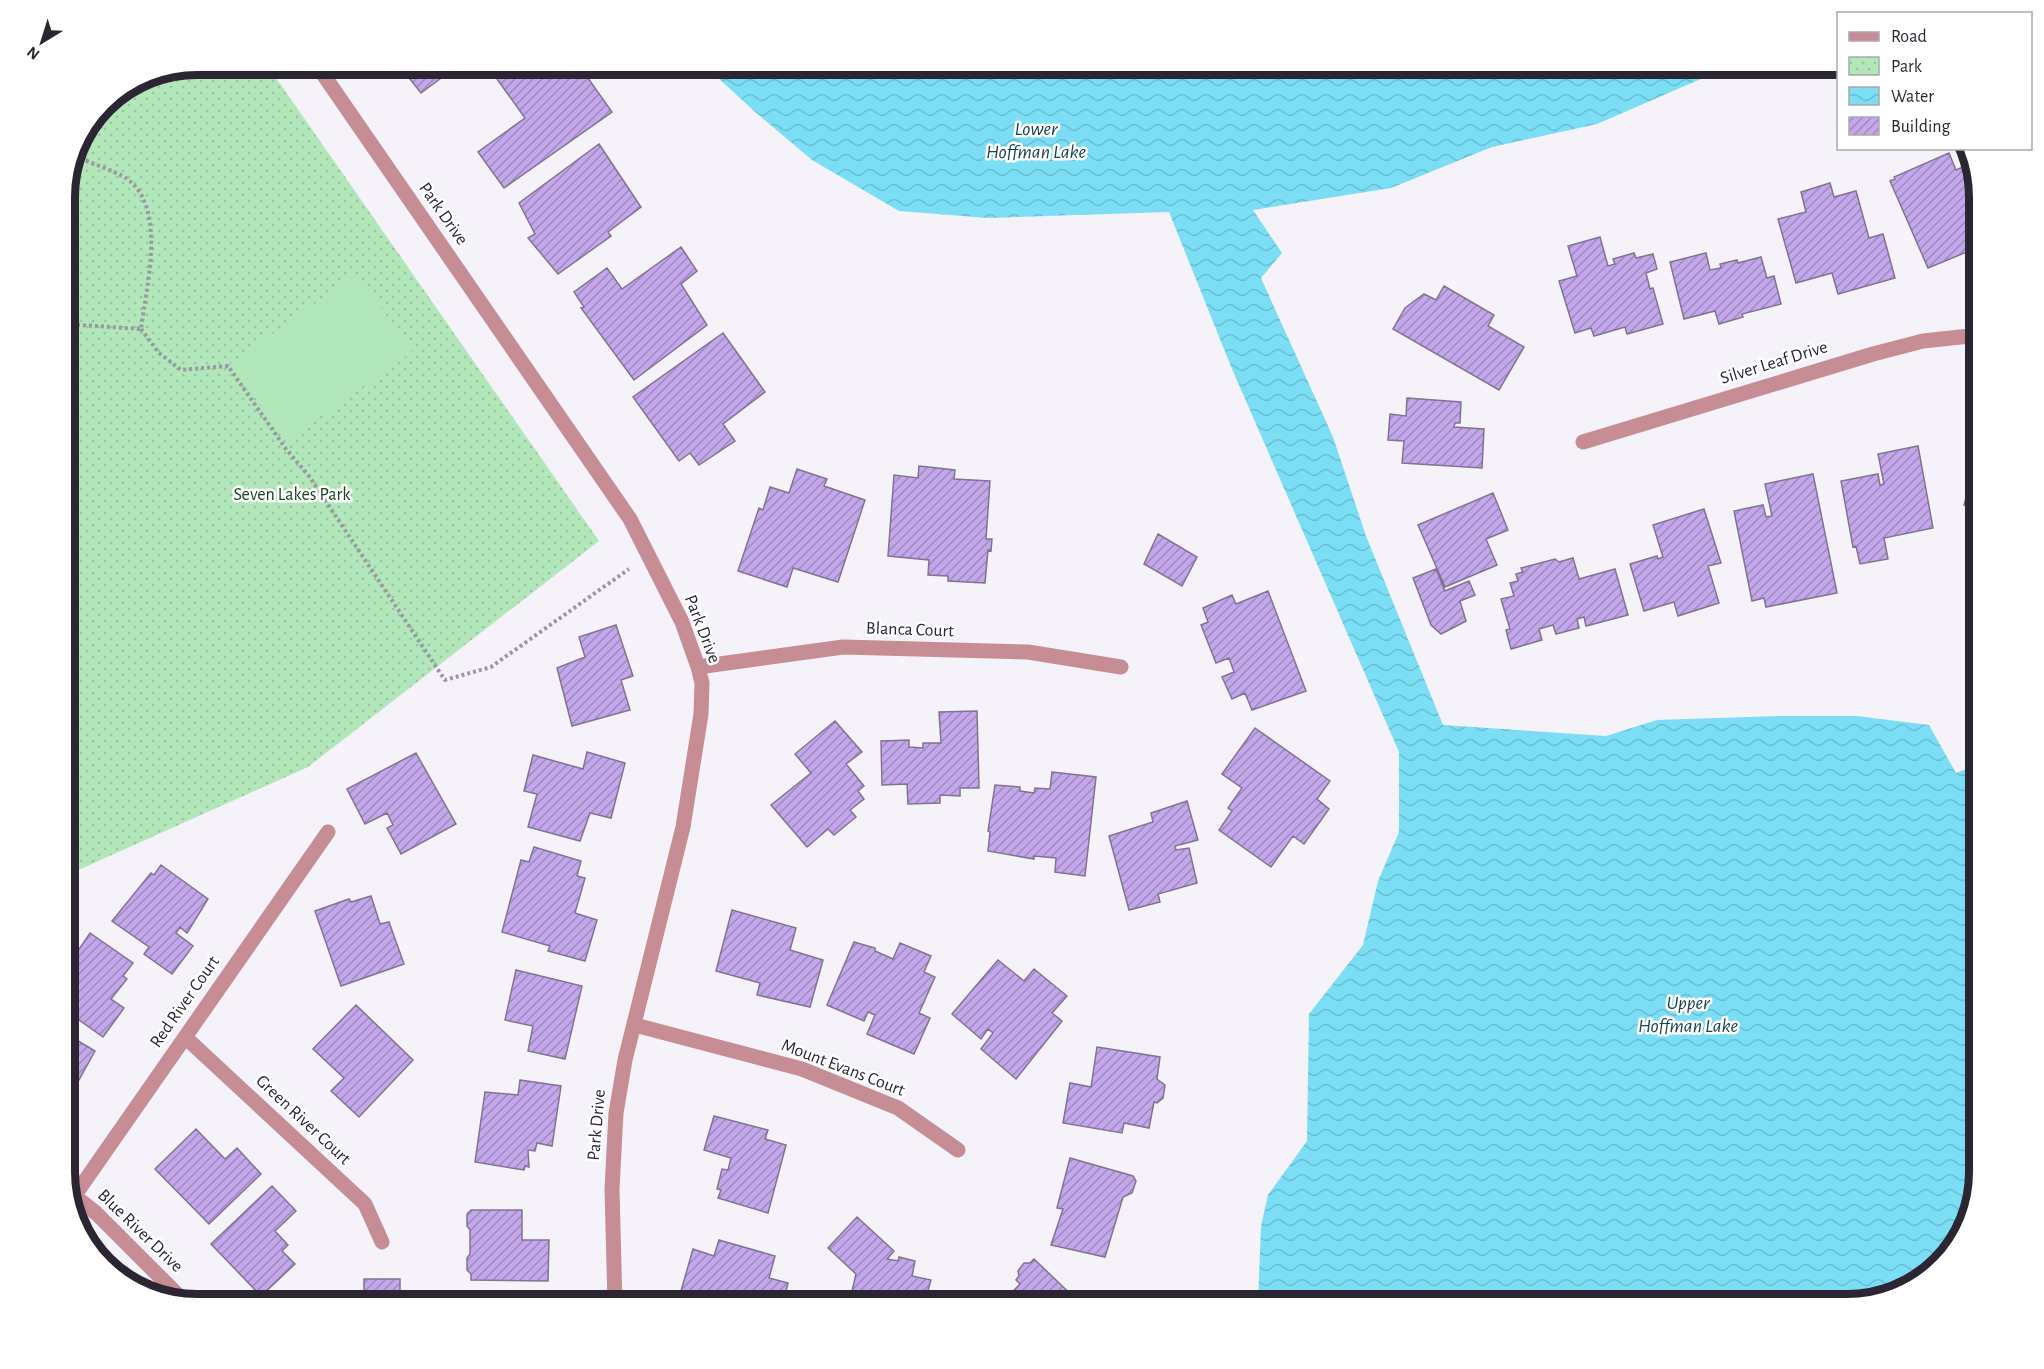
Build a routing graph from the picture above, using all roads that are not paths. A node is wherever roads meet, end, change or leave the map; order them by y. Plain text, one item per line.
1 (323, 75) edge
2 (1969, 336) edge
3 (1583, 442) dead end
4 (698, 666) junction
5 (1120, 667) dead end
6 (328, 832) dead end
7 (635, 1025) junction
8 (185, 1037) junction
9 (958, 1149) dead end
10 (76, 1186) edge
11 (78, 1200) edge
12 (382, 1242) dead end
13 (174, 1292) edge
14 (615, 1294) edge

1 - 4 street, Park Drive
2 - 3 street, Silver Leaf Drive
4 - 5 street, Blanca Court
4 - 7 street, Park Drive
6 - 8 street, Red River Court
7 - 9 street, Mount Evans Court
7 - 14 street, Park Drive
8 - 10 street, Red River Court
8 - 12 street, Green River Court
11 - 13 street, Blue River Drive

